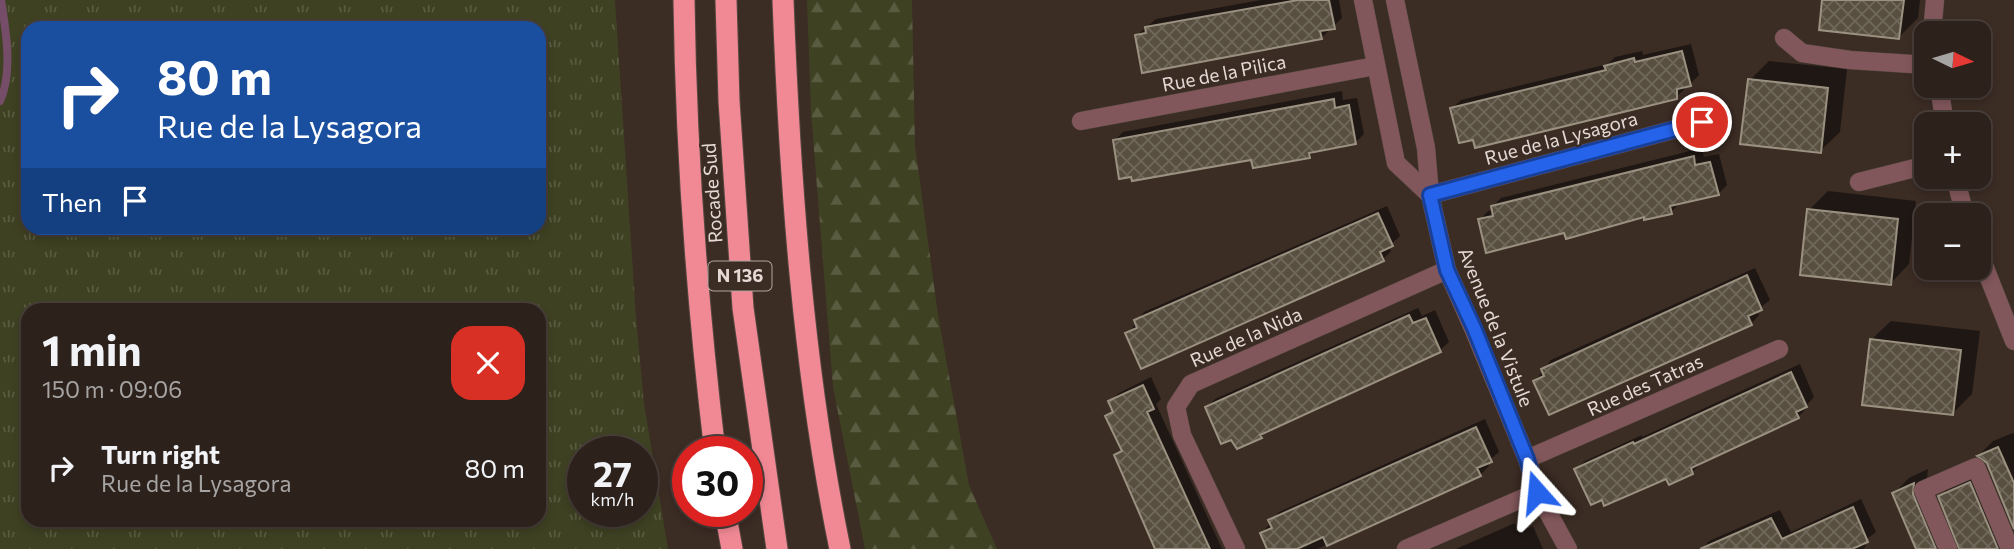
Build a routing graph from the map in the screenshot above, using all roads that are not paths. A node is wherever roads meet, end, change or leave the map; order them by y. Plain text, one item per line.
1 (684, 0) edge
2 (726, 0) edge
3 (783, 0) edge
4 (1363, 0) edge
5 (1395, 0) edge
6 (1935, 0) edge
7 (1933, 21) edge
8 (1784, 38) dead end
9 (1914, 64) edge
10 (1375, 66) junction
11 (1081, 121) dead end
12 (1702, 122) dead end
13 (1914, 168) edge
14 (1859, 182) dead end
15 (1430, 195) junction
16 (1447, 270) junction
17 (1990, 280) edge
18 (2014, 341) edge
19 (1779, 349) dead end
20 (713, 436) edge
21 (1527, 459) junction
22 (1537, 492) junction
23 (728, 527) edge
24 (732, 549) edge
25 (777, 549) edge
26 (840, 549) edge
27 (1236, 549) edge
28 (1406, 549) edge
29 (1568, 549) edge
30 (1948, 549) edge
31 (2010, 549) edge

1 - 20 highway, Rocade Sud / N 136
2 - 25 highway, Rocade Sud / N 136
3 - 26 highway
4 - 10 street
5 - 15 street, Avenue de la Vistule
6 - 7 street
8 - 9 street
10 - 11 street, Rue de la Pilica
10 - 15 street
12 - 15 street, Rue de la Lysagora
13 - 14 street
15 - 16 street, Avenue de la Vistule
16 - 21 street, Avenue de la Vistule
16 - 27 street, Rue de la Nida
17 - 18 street
19 - 21 street, Rue des Tatras
21 - 22 street, Avenue de la Vistule
22 - 28 street
22 - 29 street, Avenue de la Vistule
23 - 24 highway
30 - 31 street

